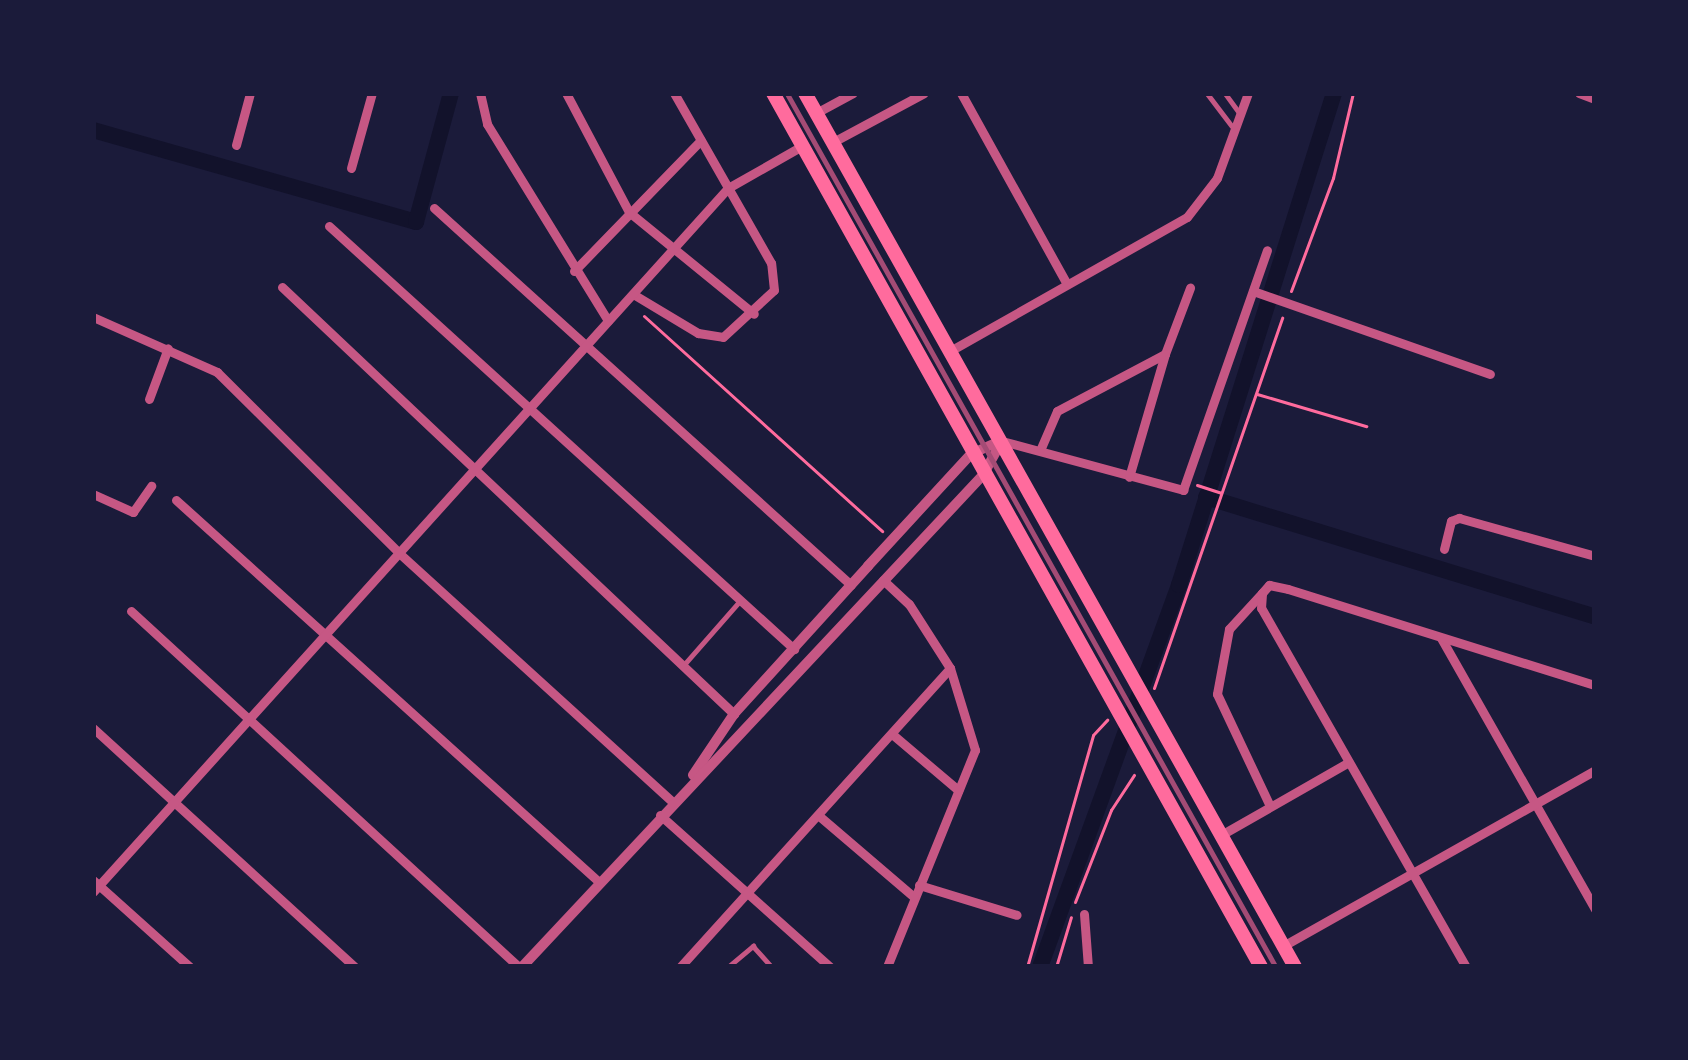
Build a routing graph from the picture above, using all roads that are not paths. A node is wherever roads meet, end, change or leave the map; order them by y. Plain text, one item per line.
1 (250, 93) edge
2 (372, 93) edge
3 (480, 93) edge
4 (566, 93) edge
5 (674, 93) edge
6 (772, 93) edge
7 (805, 93) edge
8 (854, 93) edge
9 (924, 93) edge
10 (961, 93) edge
11 (1207, 93) edge
12 (1225, 93) edge
13 (1248, 93) edge
14 (1579, 93) edge
15 (1595, 99) edge
16 (816, 112) junction
17 (1240, 114) junction
18 (1235, 130) junction
19 (701, 140) junction
20 (833, 142) junction
21 (236, 145) dead end
22 (802, 146) junction
23 (351, 168) dead end
24 (728, 188) junction
25 (434, 208) dead end
26 (629, 212) junction
27 (329, 226) dead end
28 (673, 250) junction
29 (1267, 250) dead end
30 (574, 271) junction
31 (1065, 281) junction
32 (282, 287) dead end
33 (1190, 288) dead end
34 (1255, 292) junction
35 (630, 297) junction
36 (754, 314) junction
37 (93, 316) edge
38 (608, 321) junction
39 (586, 346) junction
40 (168, 348) junction
41 (950, 351) junction
42 (1165, 354) junction
43 (1490, 374) dead end
44 (149, 399) dead end
45 (527, 411) junction
46 (1001, 441) junction
47 (1041, 448) junction
48 (971, 454) junction
49 (475, 469) junction
50 (982, 475) junction
51 (1129, 477) junction
52 (152, 486) dead end
53 (93, 494) edge
54 (176, 500) dead end
55 (1444, 549) dead end
56 (399, 553) junction
57 (1595, 556) edge
58 (883, 580) junction
59 (851, 585) junction
60 (1262, 593) junction
61 (739, 602) junction
62 (131, 611) dead end
63 (325, 635) junction
64 (1441, 638) junction
65 (794, 649) junction
66 (682, 667) junction
67 (950, 668) junction
68 (1595, 685) edge
69 (734, 714) junction
70 (249, 719) junction
71 (93, 728) edge
72 (892, 734) junction
73 (1349, 762) junction
74 (1595, 770) edge
75 (688, 783) junction
76 (958, 790) junction
77 (672, 802) junction
78 (1534, 802) junction
79 (173, 803) junction
80 (1270, 806) junction
81 (660, 815) junction
82 (818, 815) junction
83 (1221, 835) junction
84 (1412, 873) junction
85 (599, 882) junction
86 (919, 885) junction
87 (95, 886) edge
88 (748, 892) junction
89 (914, 897) junction
90 (1595, 909) edge
91 (1084, 914) dead end
92 (1017, 915) dead end
93 (1283, 946) junction
94 (190, 967) edge
95 (356, 967) edge
96 (520, 967) edge
97 (680, 967) edge
98 (728, 967) edge
99 (772, 967) edge
100 (830, 967) edge
101 (887, 967) edge
102 (1088, 967) edge
103 (1261, 967) edge
104 (1295, 967) edge
105 (1466, 967) edge

1 - 21 street
2 - 23 street
3 - 30 street
4 - 26 street
5 - 19 street
6 - 22 main road
7 - 16 main road
8 - 16 street
9 - 20 street
10 - 31 street
11 - 18 lane
12 - 17 lane
13 - 17 street
14 - 15 street
16 - 20 main road
17 - 18 street
18 - 31 street
19 - 24 street
19 - 26 street
20 - 41 main road
22 - 24 street
22 - 48 main road
24 - 28 street
24 - 36 street
25 - 39 street
26 - 28 street
26 - 30 street
27 - 45 street
28 - 35 street
28 - 36 street
29 - 34 street
30 - 38 street
31 - 41 street
32 - 49 street
33 - 42 street
34 - 43 street
34 - 51 street
35 - 36 street
35 - 38 street
37 - 40 street
38 - 39 street
39 - 45 street
39 - 59 street
40 - 44 street
40 - 56 street
41 - 46 main road
42 - 47 street
42 - 51 street
45 - 49 street
45 - 61 street
46 - 47 street
46 - 48 street
46 - 50 street
46 - 83 main road
47 - 51 street
48 - 50 main road
48 - 59 street
49 - 56 street
49 - 66 street
50 - 58 street
50 - 103 main road
52 - 53 street
54 - 63 street
55 - 57 street
56 - 63 street
56 - 77 street
58 - 67 street
58 - 75 street
59 - 65 street
60 - 64 street
60 - 73 street
60 - 80 street
61 - 65 street
61 - 66 lane
62 - 70 street
63 - 70 street
63 - 85 street
64 - 68 street
64 - 78 street
65 - 69 street
66 - 69 street
67 - 72 street
67 - 76 street
69 - 75 street
70 - 79 street
70 - 96 street
71 - 79 street
72 - 76 street
72 - 82 street
73 - 80 street
73 - 84 street
74 - 78 street
75 - 77 street
76 - 86 street
77 - 81 street
78 - 84 street
78 - 90 street
79 - 87 street
79 - 95 street
80 - 83 street
81 - 85 street
81 - 88 street
82 - 88 street
82 - 89 street
83 - 93 main road
84 - 93 street
84 - 105 street
85 - 96 street
86 - 89 street
86 - 92 street
87 - 94 street
88 - 97 street
88 - 100 street
89 - 101 street
91 - 102 street
93 - 104 main road
98 - 99 lane

